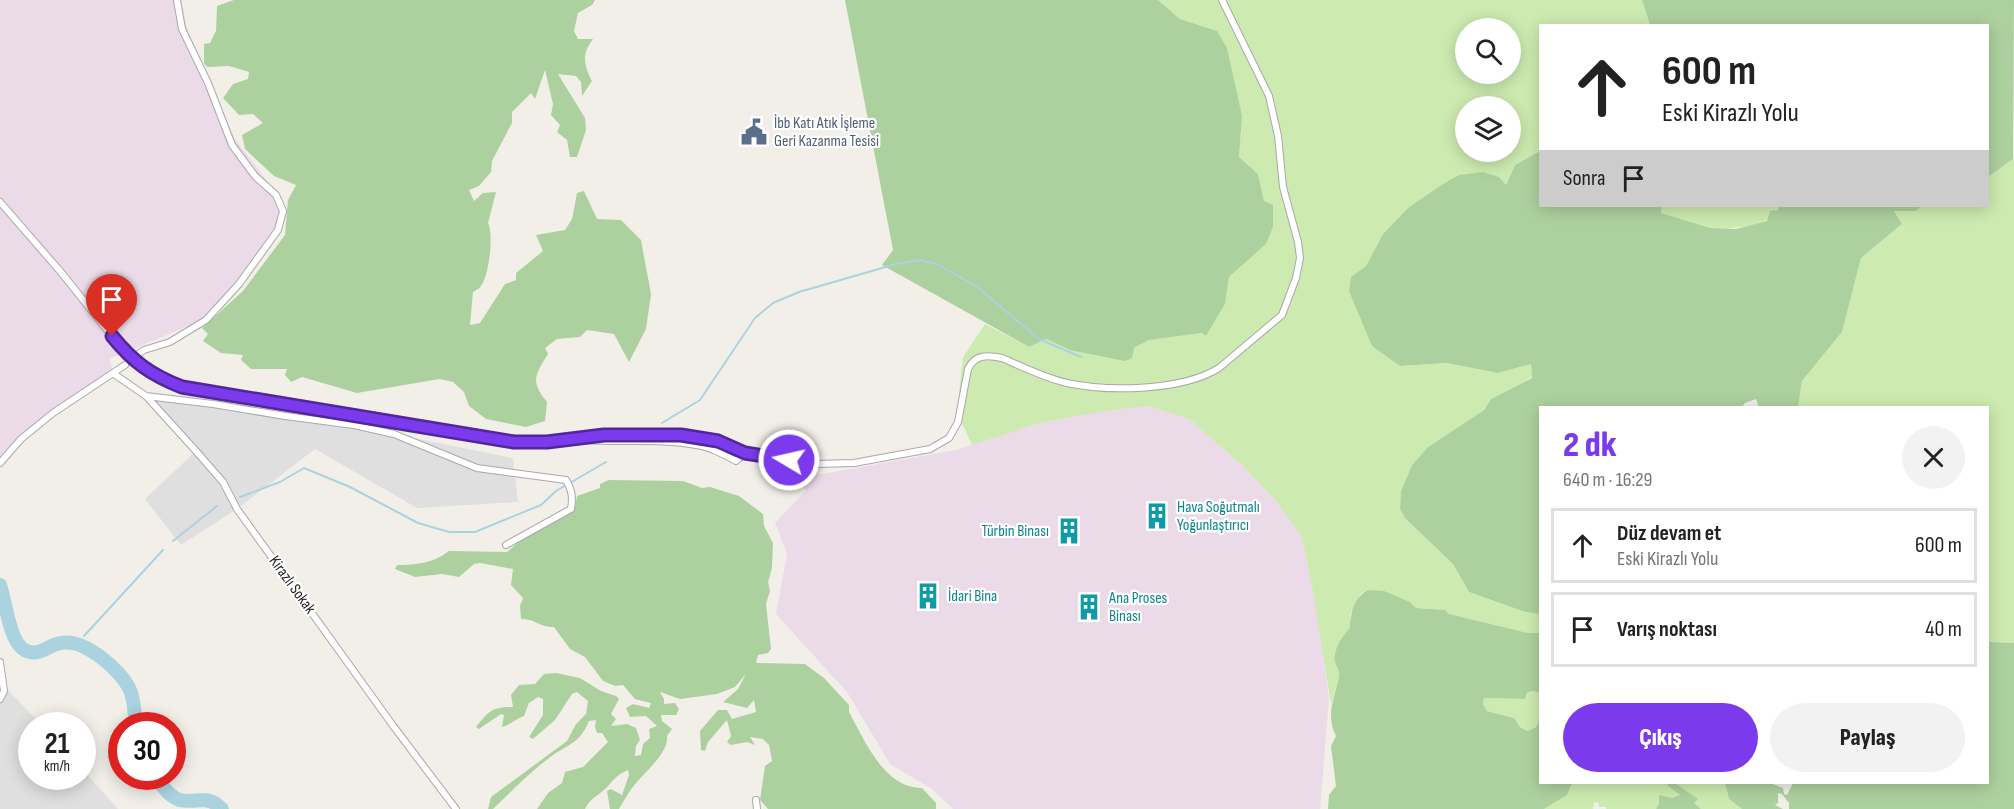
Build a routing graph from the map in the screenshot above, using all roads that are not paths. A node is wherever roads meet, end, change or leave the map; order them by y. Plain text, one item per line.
1 (177, 0) edge
2 (1222, 0) edge
3 (0, 202) edge
4 (138, 354) dead end
5 (125, 365) dead end
6 (114, 374) junction
7 (146, 396) junction
8 (574, 439) junction
9 (745, 453) junction
10 (0, 463) edge
11 (506, 545) dead end
12 (0, 663) edge
13 (0, 699) edge
14 (756, 800) dead end
15 (456, 809) edge
16 (757, 809) edge

1 - 4 street
2 - 9 street
3 - 8 street
5 - 6 street
6 - 7 street, Kirazlı Sokak
6 - 10 street
7 - 11 street
7 - 15 street, Kirazlı Sokak
8 - 9 street
8 - 9 street
12 - 13 street
14 - 16 street

